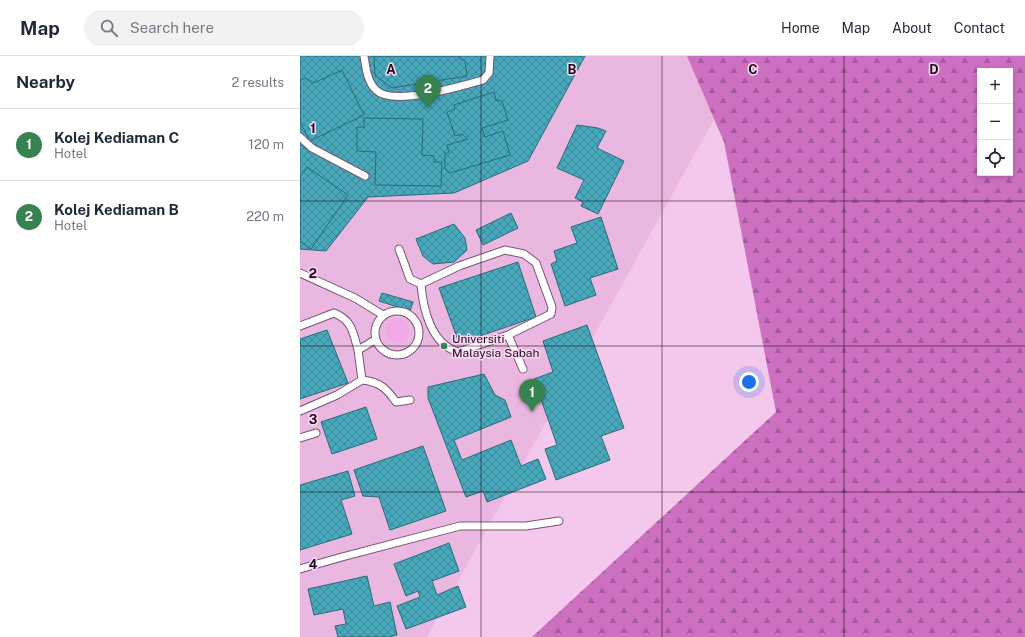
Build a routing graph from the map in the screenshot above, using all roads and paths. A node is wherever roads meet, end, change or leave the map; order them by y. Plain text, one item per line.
1 (364, 56) edge
2 (490, 56) edge
3 (300, 137) edge
4 (365, 176) dead end
5 (399, 249) dead end
6 (300, 273) edge
7 (421, 284) junction
8 (383, 315) junction
9 (428, 319) junction
10 (417, 323) junction
11 (300, 326) edge
12 (508, 335) junction
13 (375, 340) junction
14 (358, 350) junction
15 (523, 369) dead end
16 (362, 380) junction
17 (410, 400) dead end
18 (300, 411) edge
19 (316, 433) dead end
20 (300, 438) edge
21 (559, 521) dead end
22 (300, 569) edge

1 - 2 lane
3 - 4 lane
5 - 7 lane
6 - 8 lane
7 - 9 lane
7 - 12 lane
8 - 10 lane
8 - 13 lane
9 - 10 lane
9 - 12 lane
10 - 13 lane
11 - 14 lane
12 - 15 lane
13 - 14 lane
14 - 16 lane
16 - 17 lane
16 - 18 lane
19 - 20 lane
21 - 22 lane

